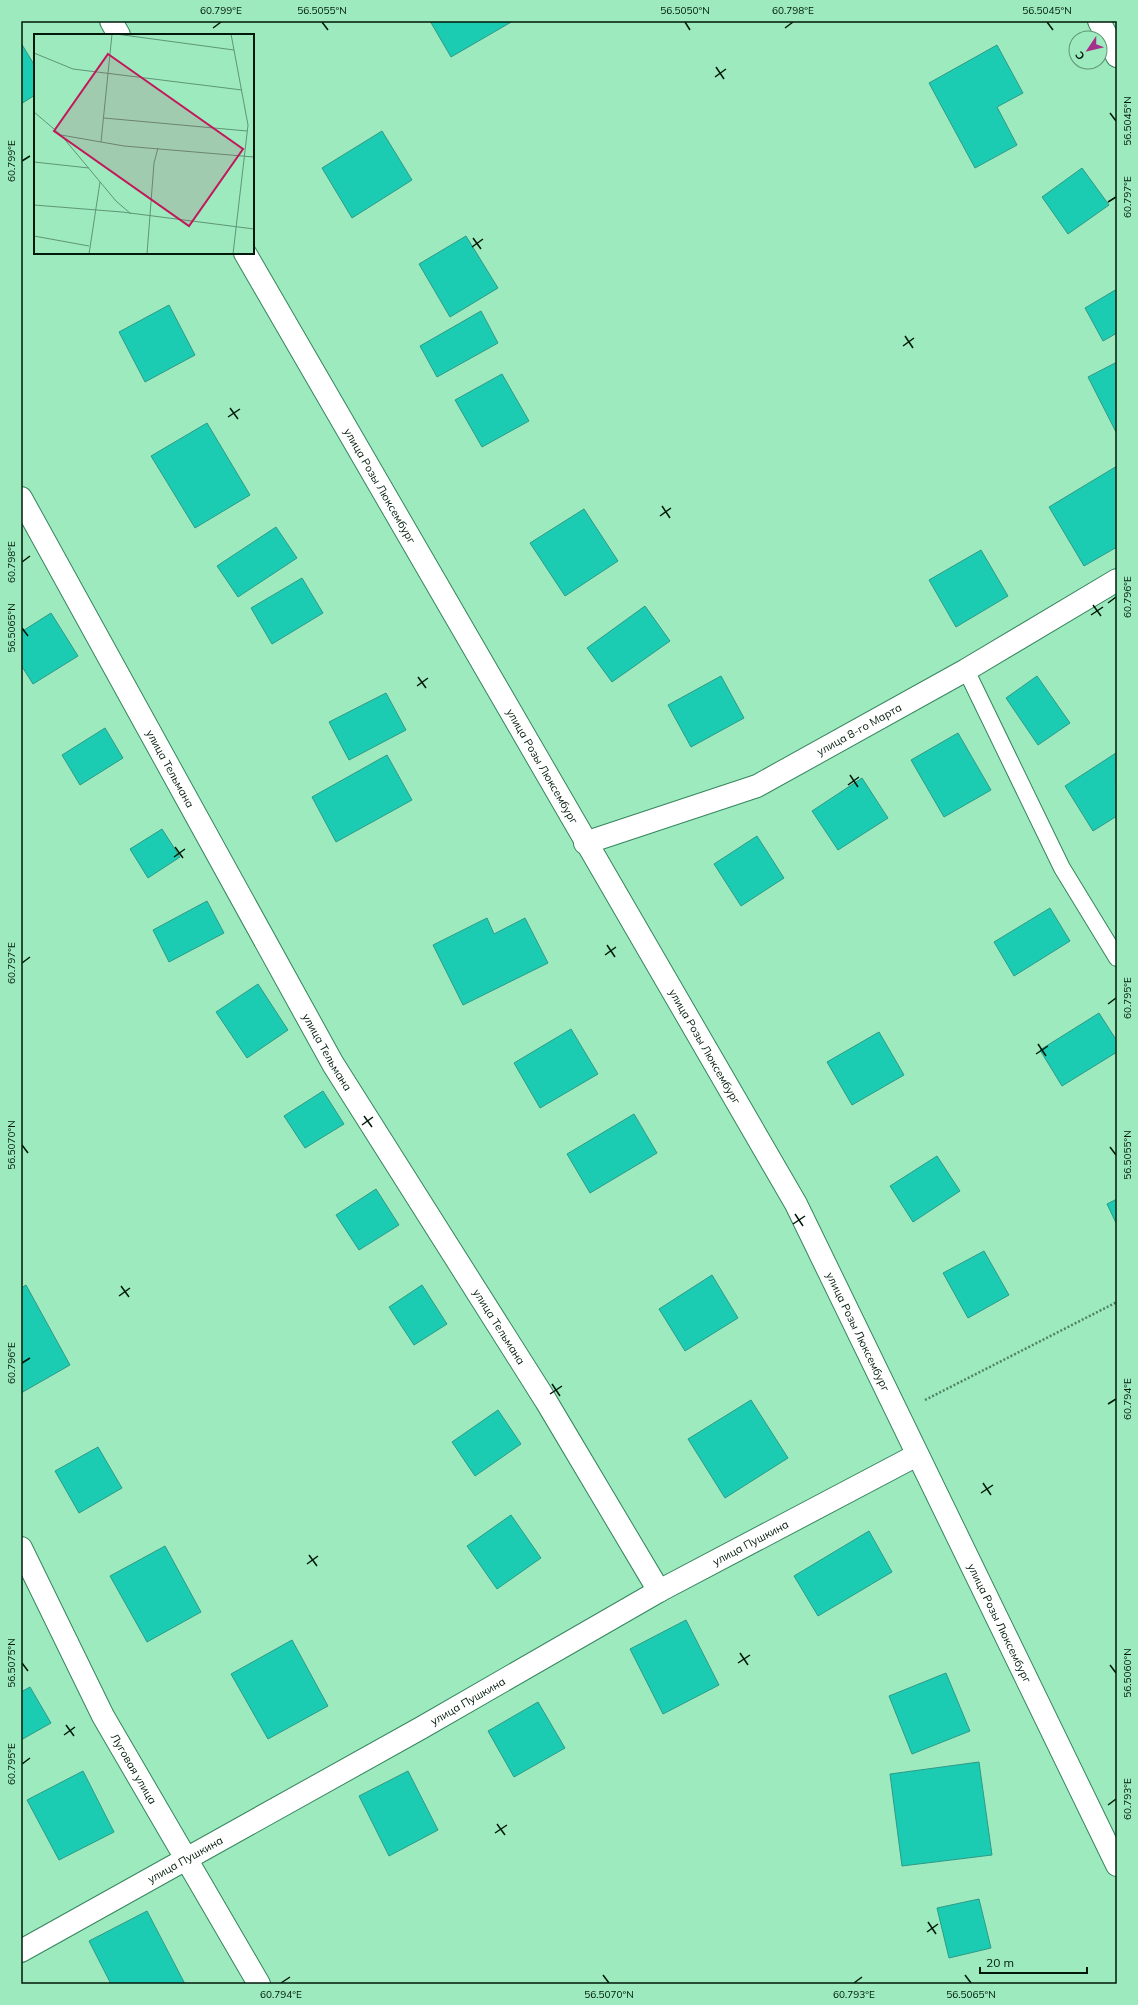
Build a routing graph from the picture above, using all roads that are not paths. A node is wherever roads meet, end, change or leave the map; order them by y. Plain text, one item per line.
1 (111, 21) edge
2 (1099, 21) edge
3 (118, 34) edge
4 (1117, 56) edge
5 (246, 254) edge
6 (21, 498) edge
7 (1117, 580) edge
8 (966, 670) junction
9 (585, 843) junction
10 (1117, 958) edge
11 (917, 1455) junction
12 (21, 1548) edge
13 (659, 1591) junction
14 (187, 1859) junction
15 (1117, 1865) edge
16 (21, 1951) edge
17 (259, 1984) edge

1 - 3 street
2 - 4 street
5 - 9 street, улица Розы Люксембург
6 - 13 street, улица Тельмана
7 - 8 street, улица 8-го Марта
8 - 9 street, улица 8-го Марта
8 - 10 lane
9 - 11 street, улица Розы Люксембург
11 - 13 street, улица Пушкина
11 - 15 street, улица Розы Люксембург
12 - 14 street, Луговая улица
13 - 14 street, улица Пушкина
14 - 16 street, улица Пушкина
14 - 17 street, Луговая улица

